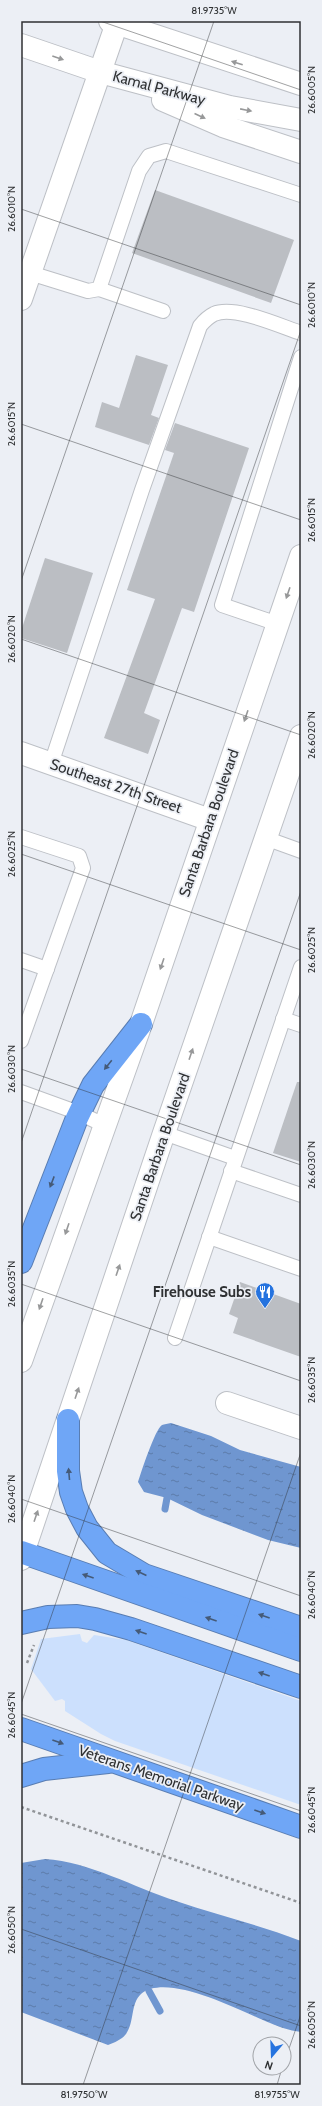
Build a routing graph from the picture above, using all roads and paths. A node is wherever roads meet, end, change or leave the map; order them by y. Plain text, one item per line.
1 (113, 22) edge
2 (21, 45) edge
3 (100, 72) junction
4 (301, 84) edge
5 (301, 120) edge
6 (301, 152) edge
7 (301, 195) edge
8 (30, 273) junction
9 (99, 288) junction
10 (21, 299) edge
11 (163, 311) dead end
12 (301, 332) edge
13 (301, 357) edge
14 (301, 556) edge
15 (278, 624) junction
16 (301, 736) edge
17 (21, 754) edge
18 (51, 764) junction
19 (210, 820) junction
20 (21, 837) edge
21 (265, 838) junction
22 (301, 851) edge
23 (21, 960) edge
24 (301, 967) edge
25 (47, 969) junction
26 (283, 1019) junction
27 (141, 1024) junction
28 (301, 1025) edge
29 (21, 1041) edge
30 (21, 1092) edge
31 (80, 1113) junction
32 (104, 1125) junction
33 (164, 1133) junction
34 (233, 1165) junction
35 (301, 1195) edge
36 (209, 1237) junction
37 (21, 1262) edge
38 (301, 1269) edge
39 (175, 1338) dead end
40 (21, 1361) edge
41 (226, 1403) dead end
42 (68, 1420) junction
43 (301, 1428) edge
44 (22, 1555) edge
45 (21, 1623) edge
46 (301, 1628) edge
47 (34, 1643) dead end
48 (301, 1650) edge
49 (27, 1663) dead end
50 (301, 1687) edge
51 (21, 1729) edge
52 (114, 1762) junction
53 (21, 1776) edge
54 (21, 1807) edge
55 (301, 1826) edge
56 (301, 1903) edge

1 - 3 main road
4 -> 1 main road
2 -> 3 main road, Kamal Parkway
3 -> 5 main road, Kamal Parkway
3 -> 6 main road
3 - 8 main road
7 - 9 lane
8 - 9 lane
8 - 10 main road
9 - 11 lane
12 - 18 lane
13 - 15 lane
14 -> 15 main road, Santa Barbara Boulevard
15 -> 19 main road, Santa Barbara Boulevard
16 - 21 main road, Santa Barbara Boulevard
17 - 18 main road, Southeast 27th Street
18 - 19 main road, Southeast 27th Street
19 -> 27 main road, Santa Barbara Boulevard
20 - 25 lane
21 - 22 lane
33 -> 21 main road, Santa Barbara Boulevard
23 - 25 lane
24 - 26 lane
25 - 29 lane
26 - 28 lane
26 - 34 lane
27 -> 31 highway
27 - 32 main road, Santa Barbara Boulevard
30 - 31 lane
31 - 32 lane
31 -> 37 highway
32 -> 40 main road, Santa Barbara Boulevard
33 - 34 lane
42 -> 33 main road, Santa Barbara Boulevard
34 - 35 lane
34 - 36 lane
36 - 38 lane
36 - 39 lane
41 - 43 main road
44 -> 42 main road, Santa Barbara Boulevard
46 -> 42 highway
48 -> 44 highway
50 -> 45 highway
47 - 49 path
51 -> 52 highway, Veterans Memorial Parkway
52 - 53 highway
52 -> 55 highway, Veterans Memorial Parkway
54 - 56 path

